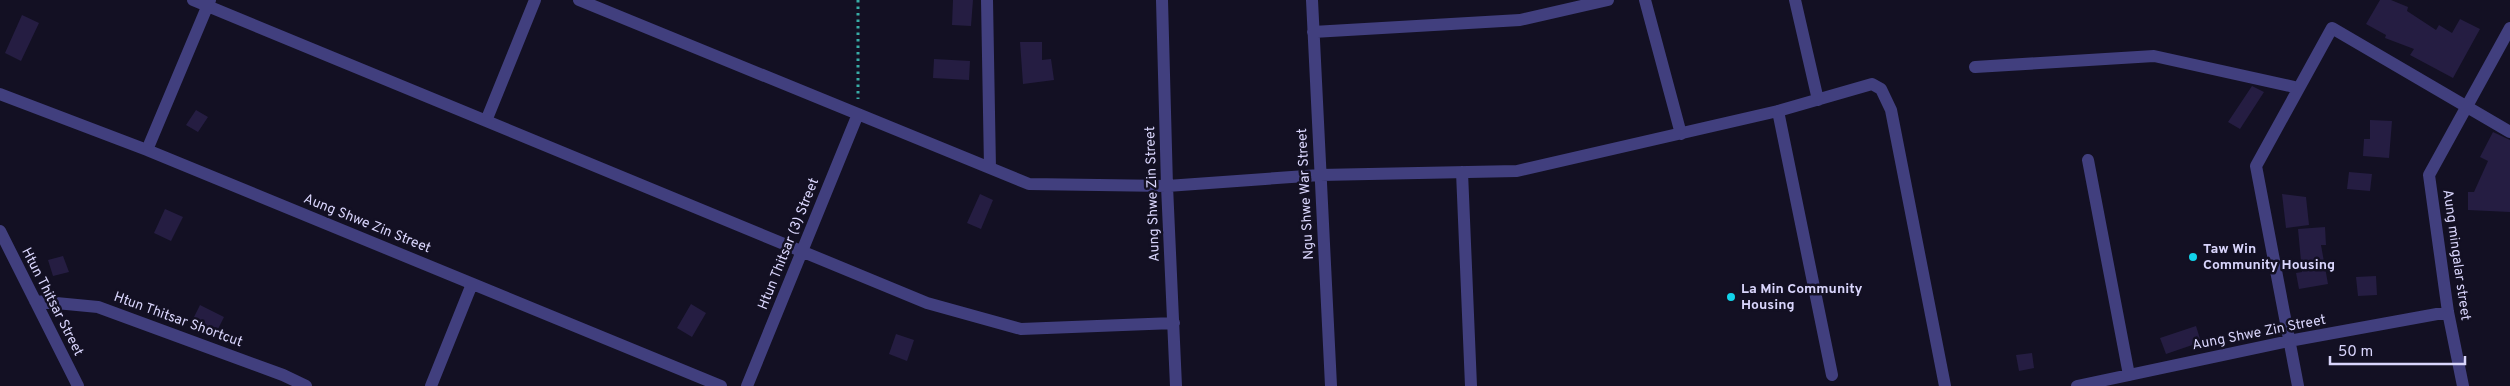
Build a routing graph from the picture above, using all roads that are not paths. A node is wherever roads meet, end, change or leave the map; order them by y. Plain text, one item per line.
1 (193, 0) edge
2 (535, 0) edge
3 (579, 0) edge
4 (988, 0) edge
5 (1162, 0) edge
6 (1312, 0) edge
7 (1608, 0) edge
8 (1645, 0) edge
9 (1795, 0) edge
10 (208, 3) edge
11 (2510, 28) edge
12 (1313, 32) junction
13 (1975, 67) dead end
14 (2299, 88) junction
15 (0, 94) edge
16 (1818, 100) junction
17 (2468, 108) junction
18 (1778, 111) junction
19 (858, 114) junction
20 (486, 120) junction
21 (2510, 132) edge
22 (1681, 134) junction
23 (147, 150) junction
24 (2088, 160) dead end
25 (990, 168) junction
26 (1462, 172) junction
27 (1320, 175) junction
28 (1167, 186) junction
29 (0, 230) edge
30 (802, 251) junction
31 (472, 284) junction
32 (35, 301) junction
33 (2448, 312) junction
34 (1174, 323) junction
35 (2289, 341) junction
36 (1832, 375) dead end
37 (2129, 375) junction
38 (281, 381) edge
39 (78, 386) edge
40 (306, 386) edge
41 (432, 386) edge
42 (721, 386) edge
43 (747, 386) edge
44 (1176, 386) edge
45 (1331, 386) edge
46 (1471, 386) edge
47 (1945, 386) edge
48 (2077, 386) edge
49 (2298, 386) edge
50 (2463, 386) edge

1 - 10 street
2 - 20 street
3 - 19 street
4 - 25 street
5 - 28 street, Aung Shwe Zin Street
6 - 12 street, Ngu Shwe War Street
7 - 12 street
8 - 22 street
9 - 16 street
10 - 20 street
10 - 23 street
11 - 17 street, Aung mingalar street
12 - 27 street, Ngu Shwe War Street
13 - 14 street
14 - 17 street
14 - 35 street
15 - 23 street, Aung Shwe Zin Street
16 - 18 street
16 - 47 street
17 - 21 street
17 - 33 street, Aung mingalar street
18 - 22 street
18 - 36 street
19 - 25 street
19 - 30 street, Htun Thitsar (3) Street
20 - 30 street
22 - 26 street
23 - 31 street, Aung Shwe Zin Street
24 - 37 street
25 - 28 street
26 - 27 street
26 - 46 street
27 - 28 street
27 - 45 street, Ngu Shwe War Street
28 - 34 street, Aung Shwe Zin Street
29 - 32 street, Htun Thitsar Street
30 - 34 street
30 - 43 street, Htun Thitsar (3) Street
31 - 41 street
31 - 42 street, Aung Shwe Zin Street
32 - 38 street, Htun Thitsar Shortcut
32 - 39 street, Htun Thitsar Street
33 - 35 street, Aung Shwe Zin Street
33 - 50 street, Aung mingalar street
34 - 44 street, Aung Shwe Zin Street
35 - 37 street, Aung Shwe Zin Street
35 - 49 street
37 - 48 street, Aung Shwe Zin Street
38 - 40 street, Htun Thitsar Shortcut

